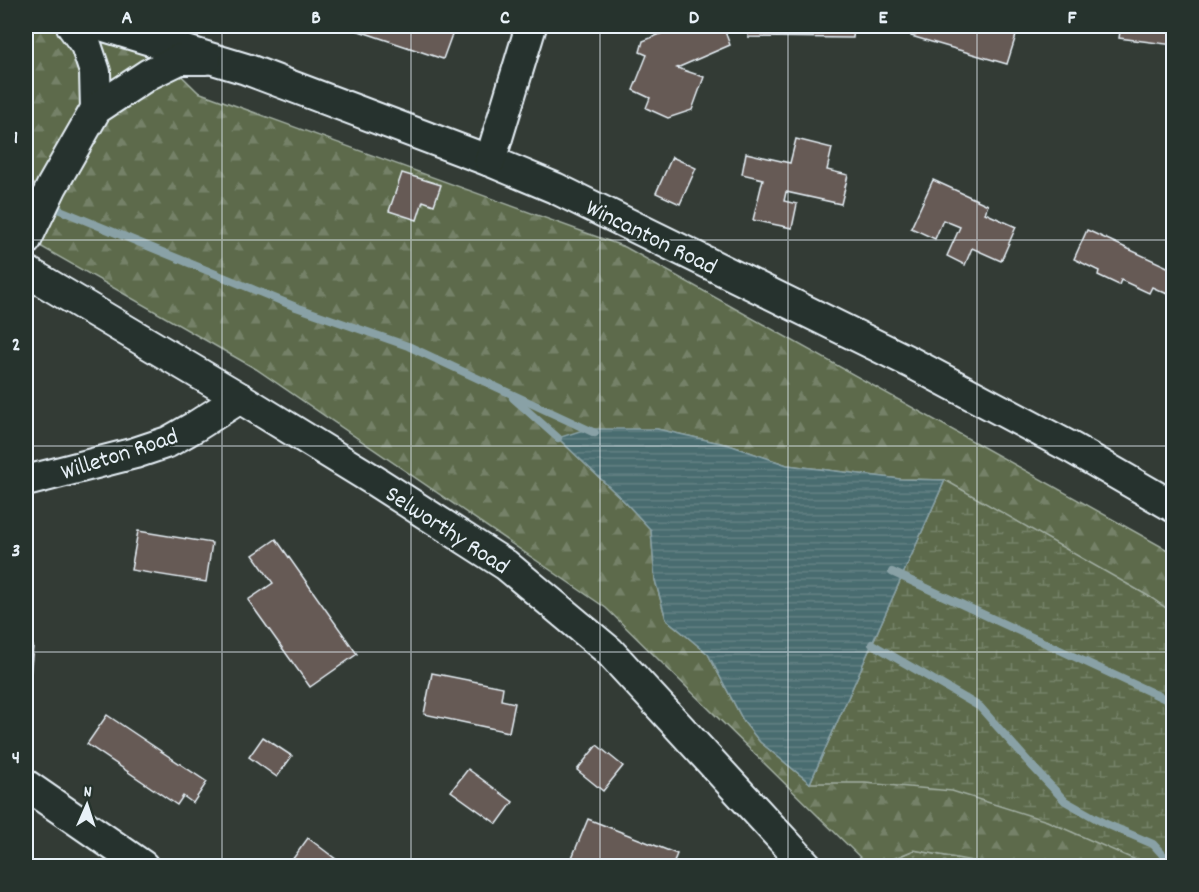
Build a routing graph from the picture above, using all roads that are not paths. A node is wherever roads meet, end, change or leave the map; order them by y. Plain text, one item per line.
1 (72, 26) edge
2 (104, 26) edge
3 (531, 26) edge
4 (216, 59) junction
5 (96, 109) junction
6 (490, 161) junction
7 (29, 234) edge
8 (26, 271) edge
9 (240, 398) junction
10 (26, 482) edge
11 (1173, 507) edge
12 (26, 785) edge
13 (143, 867) edge
14 (807, 867) edge

1 - 5 street
2 - 4 street, Wincanton Road
3 - 6 street
4 - 5 street
4 - 6 street, Wincanton Road
5 - 7 street
6 - 11 street, Wincanton Road
8 - 9 street, Selworthy Road
9 - 10 street, Willeton Road
9 - 14 street, Selworthy Road
12 - 13 street

